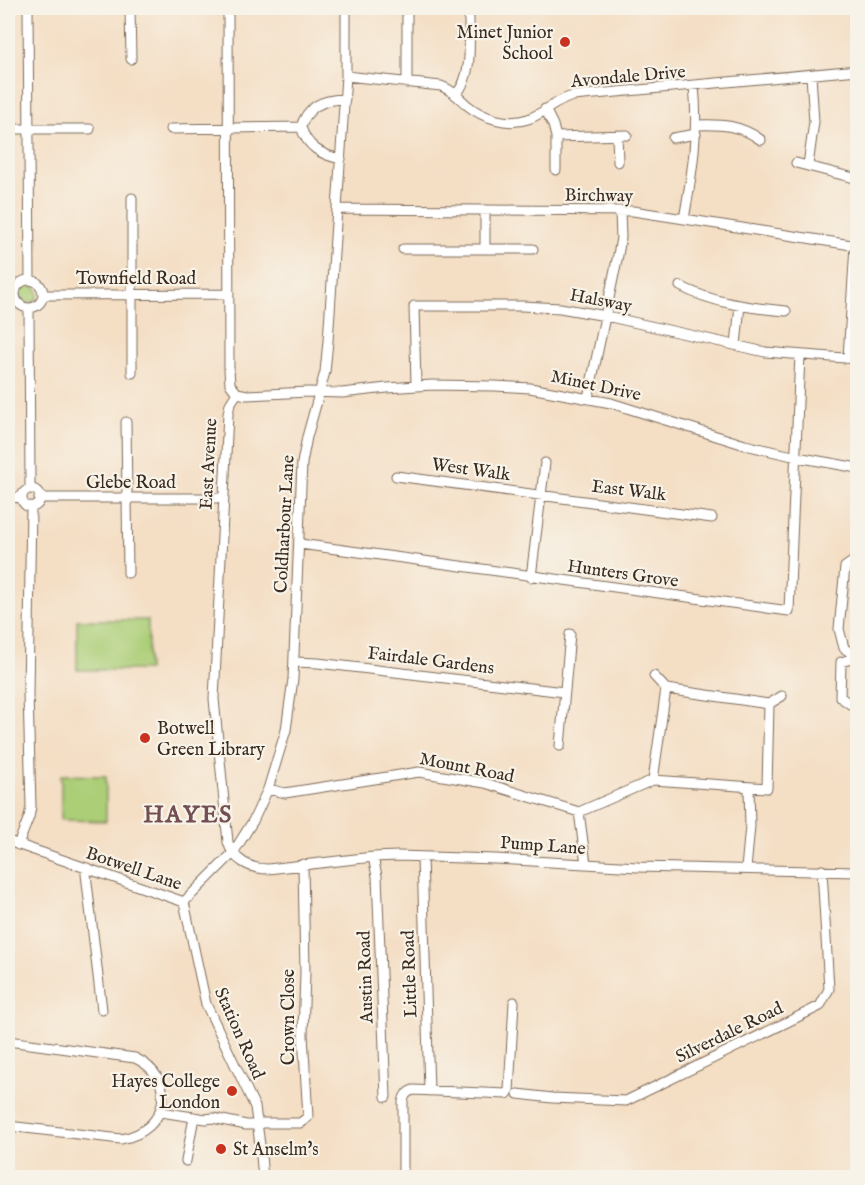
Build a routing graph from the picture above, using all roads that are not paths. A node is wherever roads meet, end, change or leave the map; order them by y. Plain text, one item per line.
1 (28, 8) edge
2 (130, 8) edge
3 (228, 8) edge
4 (346, 8) edge
5 (407, 8) edge
6 (469, 8) edge
7 (130, 59) dead end
8 (858, 70) edge
9 (811, 75) junction
10 (346, 76) junction
11 (407, 83) junction
12 (694, 86) junction
13 (456, 94) junction
14 (345, 99) junction
15 (545, 109) junction
16 (301, 127) junction
17 (229, 128) junction
18 (8, 129) edge
19 (28, 129) junction
20 (90, 129) dead end
21 (171, 129) dead end
22 (697, 130) junction
23 (556, 137) junction
24 (673, 138) dead end
25 (760, 140) dead end
26 (341, 159) junction
27 (618, 162) dead end
28 (796, 164) dead end
29 (808, 165) junction
30 (854, 166) dead end
31 (556, 170) dead end
32 (854, 178) edge
33 (132, 198) dead end
34 (337, 209) junction
35 (485, 210) junction
36 (620, 211) junction
37 (684, 219) junction
38 (856, 246) edge
39 (403, 249) dead end
40 (485, 249) junction
41 (533, 249) dead end
42 (30, 280) junction
43 (680, 286) dead end
44 (229, 294) junction
45 (11, 295) edge
46 (43, 295) junction
47 (132, 295) junction
48 (740, 305) junction
49 (29, 308) junction
50 (786, 310) dead end
51 (606, 316) junction
52 (736, 345) junction
53 (800, 355) junction
54 (853, 358) edge
55 (132, 373) dead end
56 (416, 386) junction
57 (320, 392) junction
58 (237, 393) junction
59 (588, 398) junction
60 (126, 422) dead end
61 (797, 457) junction
62 (545, 463) dead end
63 (858, 468) edge
64 (396, 476) dead end
65 (30, 489) junction
66 (542, 496) junction
67 (22, 497) junction
68 (8, 498) edge
69 (39, 498) junction
70 (128, 498) junction
71 (223, 498) junction
72 (31, 507) junction
73 (712, 518) dead end
74 (300, 544) junction
75 (858, 558) edge
76 (128, 573) dead end
77 (531, 577) junction
78 (570, 634) dead end
79 (857, 657) edge
80 (294, 662) junction
81 (654, 676) dead end
82 (666, 689) junction
83 (564, 692) junction
84 (782, 696) dead end
85 (770, 704) junction
86 (858, 705) edge
87 (560, 746) dead end
88 (653, 780) junction
89 (749, 788) junction
90 (268, 789) junction
91 (579, 812) junction
92 (8, 842) edge
93 (18, 845) junction
94 (233, 853) junction
95 (373, 857) junction
96 (422, 857) junction
97 (303, 864) junction
98 (586, 864) junction
99 (87, 868) junction
100 (746, 869) junction
101 (822, 870) junction
102 (858, 872) edge
103 (184, 902) junction
104 (514, 1002) dead end
105 (102, 1010) dead end
106 (8, 1041) edge
107 (429, 1090) junction
108 (519, 1094) dead end
109 (386, 1097) dead end
110 (161, 1112) junction
111 (194, 1117) junction
112 (258, 1124) junction
113 (8, 1126) edge
114 (186, 1161) dead end
115 (263, 1178) edge
116 (403, 1178) edge

1 - 19 street
2 - 7 street
3 - 17 street
4 - 10 street, Coldharbour Lane
5 - 11 street
6 - 13 street
8 - 9 street, Avondale Drive
9 - 12 street, Avondale Drive
9 - 29 street
10 - 11 street, Avondale Drive
10 - 14 street, Coldharbour Lane
11 - 13 street, Avondale Drive
12 - 15 street, Avondale Drive
12 - 22 street
13 - 15 street, Avondale Drive
14 - 16 street
14 - 26 street, Coldharbour Lane
15 - 23 street
16 - 17 street
16 - 26 street
17 - 21 street
17 - 44 street
18 - 19 street
19 - 20 street
19 - 42 street
22 - 24 street
22 - 25 street
22 - 37 street
23 - 27 street
23 - 31 street
26 - 34 street, Coldharbour Lane
28 - 29 street
29 - 32 street
30 - 32 street
33 - 47 street
34 - 35 street, Birchway
34 - 57 street, Coldharbour Lane
35 - 36 street, Birchway
35 - 40 street
36 - 37 street, Birchway
36 - 51 street
37 - 38 street, Birchway
38 - 54 street
39 - 40 street
40 - 41 street
42 - 45 street
42 - 46 street
43 - 48 street
44 - 47 street, Townfield Road
44 - 58 street
45 - 49 street
46 - 47 street, Townfield Road
46 - 49 street
47 - 55 street
48 - 50 street
48 - 52 street
49 - 65 street
51 - 52 street, Halsway
51 - 56 street, Halsway
51 - 59 street
52 - 53 street, Halsway
53 - 54 street, Halsway
53 - 61 street
56 - 57 street, Minet Drive
56 - 59 street, Minet Drive
57 - 58 street, Minet Drive
57 - 74 street, Coldharbour Lane
58 - 71 street, East Avenue
59 - 61 street, Minet Drive
60 - 70 street
61 - 63 street, Minet Drive
61 - 77 street, Hunters Grove
62 - 66 street
64 - 66 street, West Walk
65 - 67 street
65 - 69 street
66 - 73 street, East Walk
66 - 77 street
67 - 68 street
67 - 72 street
69 - 70 street, Glebe Road
69 - 72 street
70 - 71 street, Glebe Road
70 - 76 street
71 - 94 street, East Avenue
72 - 93 street
74 - 77 street, Hunters Grove
74 - 80 street, Coldharbour Lane
75 - 79 street
78 - 83 street
79 - 86 street
80 - 83 street, Fairdale Gardens
80 - 90 street, Coldharbour Lane
81 - 82 street
82 - 85 street
82 - 88 street
83 - 87 street
84 - 85 street
85 - 89 street
88 - 89 street
88 - 91 street
89 - 100 street
90 - 91 street, Mount Road
90 - 94 street, Coldharbour Lane
91 - 98 street
92 - 93 street, Botwell Lane
93 - 99 street, Botwell Lane
94 - 97 street, Pump Lane
94 - 103 street, Botwell Lane
95 - 96 street, Pump Lane
95 - 97 street, Pump Lane
95 - 109 street, Austin Road
96 - 98 street, Pump Lane
96 - 107 street, Little Road
97 - 112 street, Crown Close
98 - 100 street, Pump Lane
99 - 103 street, Botwell Lane
99 - 105 street
100 - 101 street, Pump Lane
101 - 102 street, Pump Lane
101 - 108 street, Silverdale Road
103 - 112 street, Station Road
104 - 107 street
106 - 110 street
107 - 116 street
110 - 111 street
110 - 113 street
111 - 112 street
111 - 114 street
112 - 115 street, Station Road

